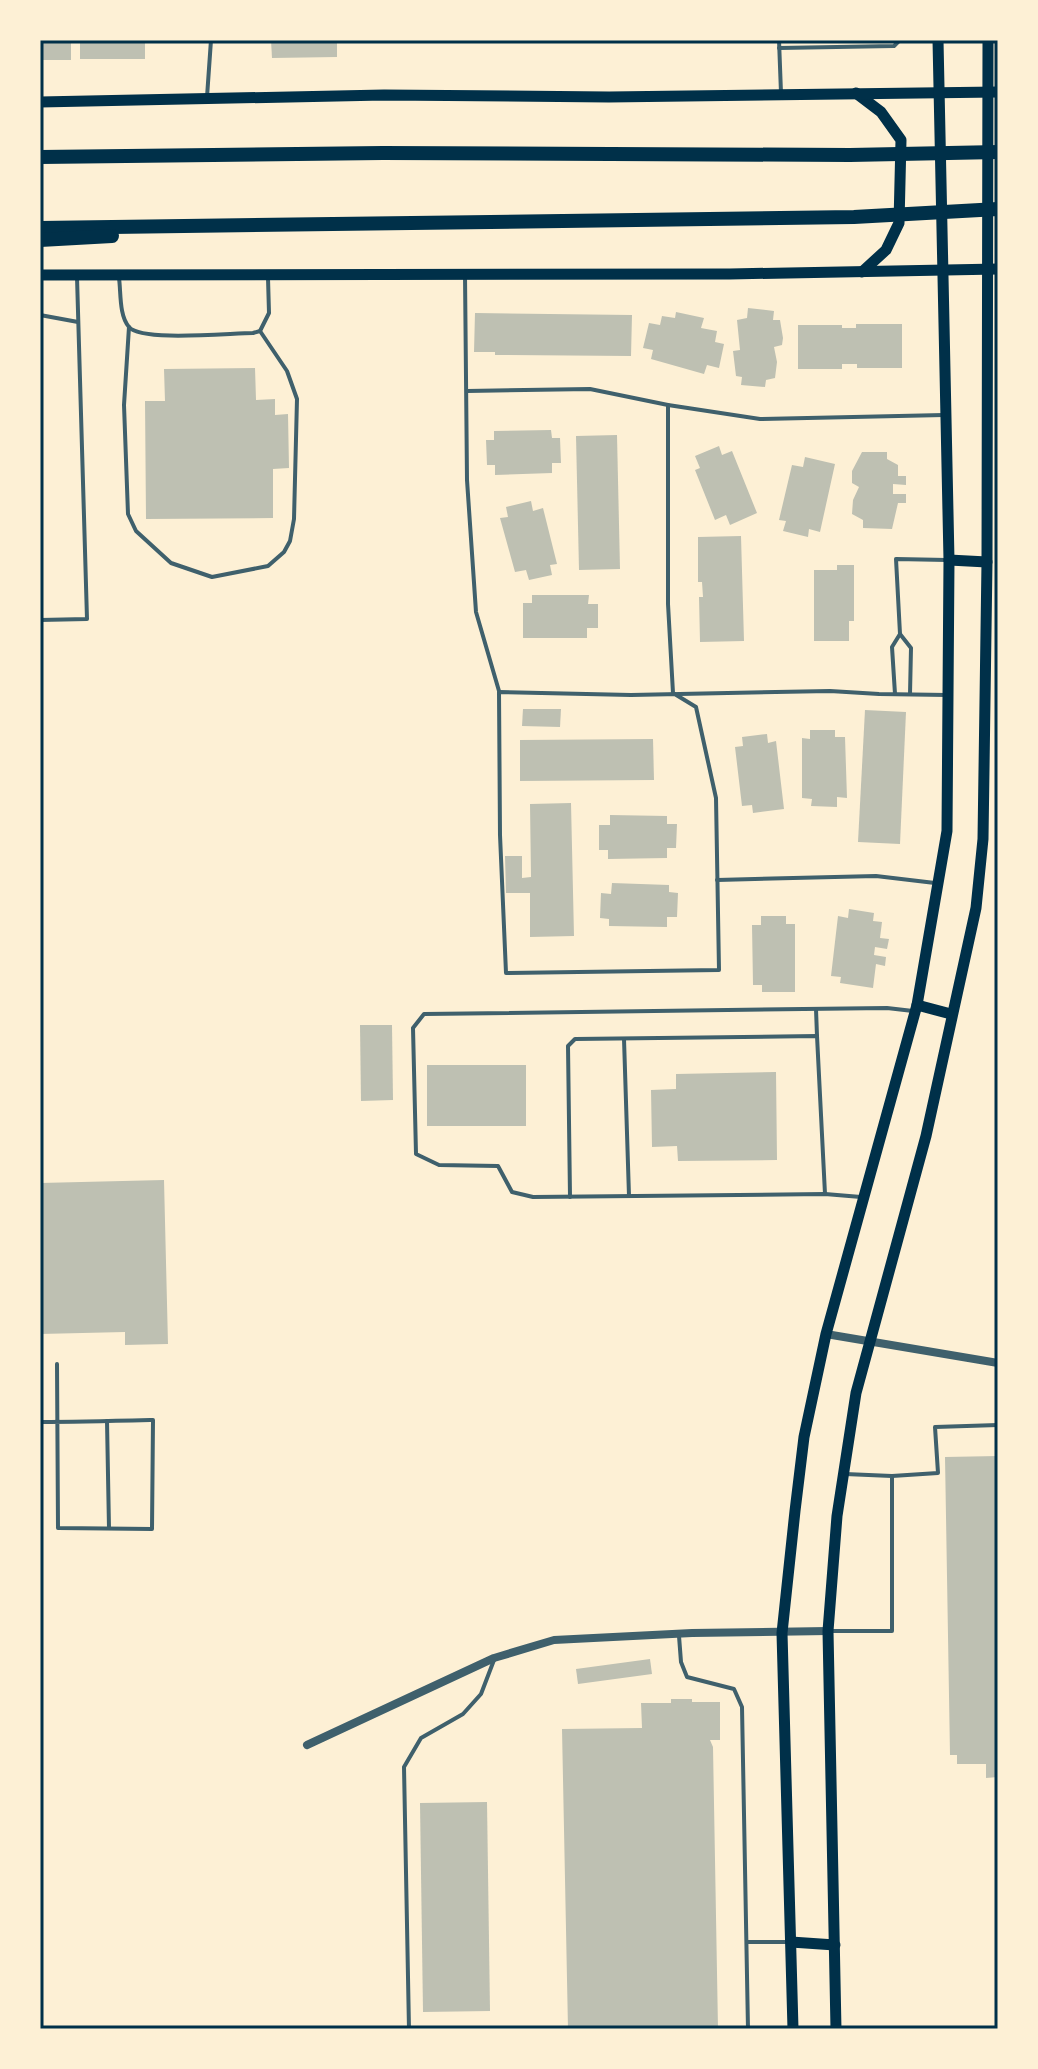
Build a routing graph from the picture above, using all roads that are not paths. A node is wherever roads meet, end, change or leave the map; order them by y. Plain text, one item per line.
1 (211, 40) edge
2 (779, 40) edge
3 (900, 40) edge
4 (938, 40) edge
5 (988, 40) edge
6 (779, 48) junction
7 (993, 92) edge
8 (856, 93) junction
9 (938, 94) junction
10 (781, 95) junction
11 (206, 99) junction
12 (40, 102) edge
13 (998, 152) edge
14 (40, 157) edge
15 (998, 209) edge
16 (432, 224) junction
17 (40, 228) edge
18 (40, 240) edge
19 (993, 269) edge
20 (945, 271) junction
21 (862, 272) junction
22 (465, 273) junction
23 (40, 275) edge
24 (77, 275) junction
25 (119, 276) junction
26 (268, 276) junction
27 (40, 315) edge
28 (993, 315) edge
29 (78, 322) junction
30 (129, 327) junction
31 (260, 331) junction
32 (467, 391) junction
33 (668, 405) junction
34 (947, 415) junction
35 (993, 480) edge
36 (949, 560) junction
37 (987, 562) junction
38 (40, 620) edge
39 (900, 634) junction
40 (992, 644) edge
41 (499, 692) junction
42 (673, 693) junction
43 (895, 694) junction
44 (910, 694) junction
45 (949, 695) junction
46 (717, 880) junction
47 (938, 883) junction
48 (916, 1008) junction
49 (816, 1009) junction
50 (951, 1014) junction
51 (817, 1036) junction
52 (624, 1039) junction
53 (825, 1194) junction
54 (629, 1196) junction
55 (570, 1197) junction
56 (864, 1197) junction
57 (826, 1334) junction
58 (869, 1343) junction
59 (998, 1363) edge
60 (57, 1364) dead end
61 (107, 1421) junction
62 (40, 1422) edge
63 (56, 1422) junction
64 (998, 1425) edge
65 (844, 1474) junction
66 (892, 1476) junction
67 (109, 1528) junction
68 (828, 1631) junction
69 (679, 1633) junction
70 (782, 1633) junction
71 (494, 1658) junction
72 (307, 1745) dead end
73 (747, 1942) junction
74 (791, 1942) junction
75 (835, 1945) junction
76 (409, 2029) edge
77 (748, 2029) edge
78 (793, 2029) edge
79 (836, 2029) edge

1 - 11 lane
2 - 6 lane
3 - 6 lane
4 - 9 main road
5 - 7 main road
6 - 10 lane
7 - 9 main road
7 - 19 main road
8 - 9 main road
8 - 10 main road
8 - 21 main road
9 - 20 main road
10 - 11 main road
11 - 12 main road
13 - 14 highway
15 - 16 highway
16 - 17 highway
16 - 18 highway
19 - 20 main road
19 - 28 main road
20 - 21 main road
20 - 34 main road
21 - 22 main road
22 - 26 main road
22 - 32 lane
23 - 24 main road
24 - 25 main road
24 - 29 lane
25 - 26 main road
25 - 30 lane
26 - 31 lane
27 - 29 lane
28 - 35 main road
29 - 38 lane
30 - 31 lane
30 - 31 lane
32 - 33 lane
32 - 41 lane
33 - 34 lane
33 - 42 lane
34 - 36 main road
35 - 37 main road
36 - 37 main road
36 - 39 lane
36 - 45 main road
37 - 40 main road
39 - 43 lane
39 - 44 lane
40 - 50 main road
41 - 42 lane
41 - 46 lane
42 - 43 lane
42 - 46 lane
43 - 44 lane
44 - 45 lane
45 - 47 main road
46 - 47 lane
47 - 48 main road
48 - 49 lane
48 - 50 main road
48 - 56 main road
49 - 51 lane
49 - 55 lane
50 - 58 main road
51 - 52 lane
51 - 53 lane
52 - 54 lane
52 - 55 lane
53 - 54 lane
53 - 56 lane
54 - 55 lane
56 - 57 main road
57 - 58 street
57 - 70 main road
58 - 59 street
58 - 65 main road
60 - 63 lane
61 - 63 lane
61 - 67 lane
61 - 67 lane
62 - 63 lane
63 - 67 lane
64 - 66 lane
65 - 66 lane
65 - 68 main road
66 - 68 lane
68 - 70 street
68 - 75 main road
69 - 70 street
69 - 71 street
69 - 73 lane
70 - 74 main road
71 - 72 street
71 - 76 lane
73 - 74 lane
73 - 77 lane
74 - 75 main road
74 - 78 main road
75 - 79 main road

